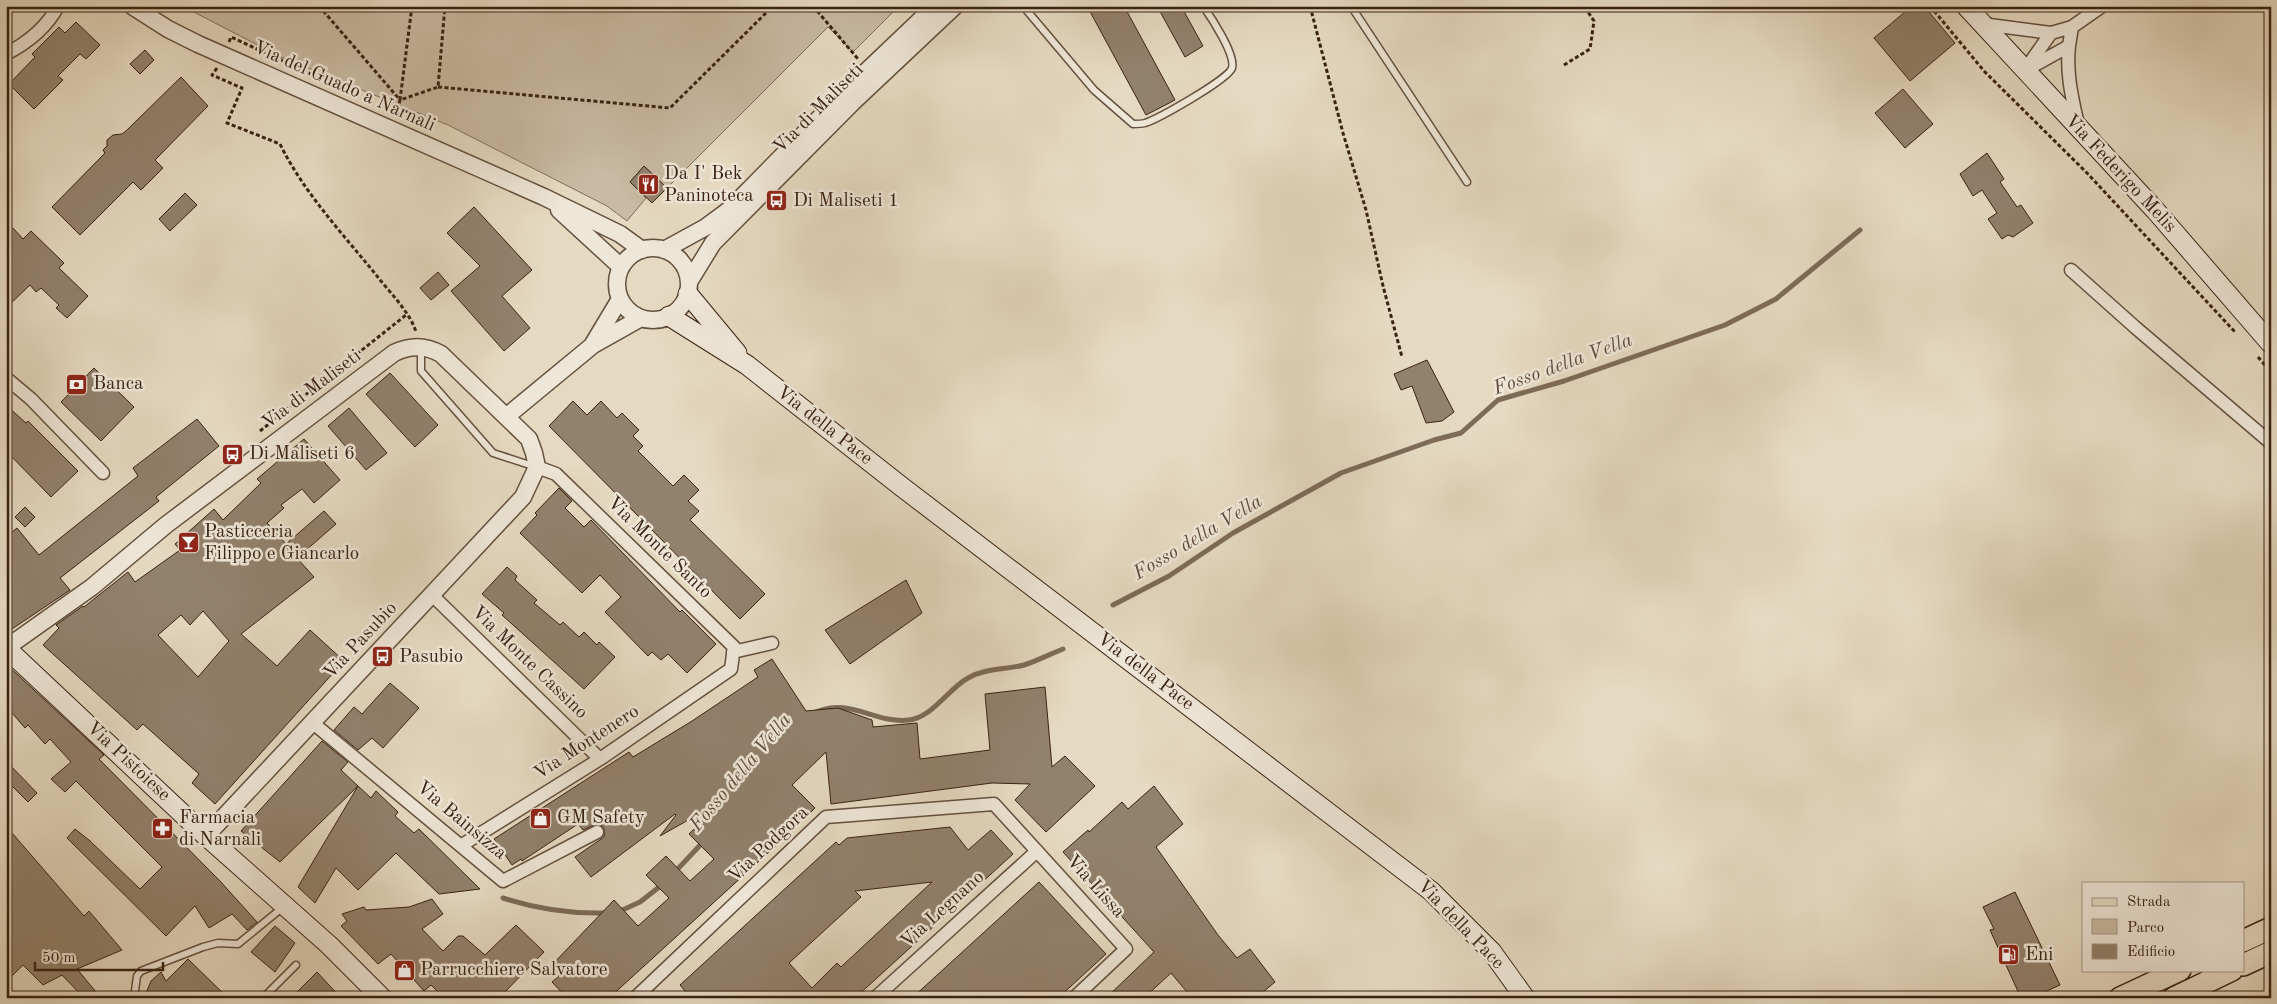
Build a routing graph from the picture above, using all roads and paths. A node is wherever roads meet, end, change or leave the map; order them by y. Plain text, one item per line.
1 (58, 6) edge
2 (132, 6) edge
3 (319, 6) edge
4 (412, 6) edge
5 (445, 6) edge
6 (773, 6) edge
7 (813, 6) edge
8 (935, 6) edge
9 (955, 6) edge
10 (1023, 6) edge
11 (1203, 6) edge
12 (1310, 6) edge
13 (1351, 6) edge
14 (1584, 6) edge
15 (1930, 6) edge
16 (1966, 6) edge
17 (2102, 6) edge
18 (1981, 23) junction
19 (2072, 27) junction
20 (2051, 33) junction
21 (2068, 46) junction
22 (6, 54) edge
23 (225, 56) junction
24 (861, 62) dead end
25 (1564, 65) dead end
26 (2024, 71) junction
27 (327, 81) dead end
28 (438, 87) junction
29 (400, 100) junction
30 (388, 109) dead end
31 (2079, 130) junction
32 (1467, 182) dead end
33 (544, 197) junction
34 (642, 250) junction
35 (664, 250) junction
36 (621, 267) junction
37 (2071, 270) dead end
38 (688, 288) junction
39 (620, 299) junction
40 (406, 315) junction
41 (669, 316) junction
42 (641, 318) junction
43 (2238, 335) dead end
44 (2271, 344) edge
45 (593, 345) junction
46 (421, 347) junction
47 (2251, 350) dead end
48 (1402, 357) dead end
49 (747, 365) junction
50 (2271, 372) edge
51 (6, 378) edge
52 (507, 416) junction
53 (257, 434) dead end
54 (2271, 443) edge
55 (536, 467) junction
56 (103, 473) dead end
57 (431, 594) junction
58 (772, 642) dead end
59 (6, 648) edge
60 (733, 652) junction
61 (313, 723) junction
62 (600, 759) junction
63 (597, 832) dead end
64 (206, 836) junction
65 (462, 845) junction
66 (1036, 851) junction
67 (285, 905) junction
68 (2271, 928) edge
69 (2244, 941) edge
70 (2271, 952) edge
71 (296, 965) dead end
72 (2244, 965) edge
73 (2176, 972) edge
74 (2228, 972) edge
75 (134, 998) edge
76 (263, 998) edge
77 (382, 998) edge
78 (635, 998) edge
79 (875, 998) edge
80 (1074, 998) edge
81 (1525, 998) edge
82 (2120, 998) edge
83 (2174, 998) edge

1 - 22 street
2 - 23 street, Via del Guado a Narnali
3 - 29 path
4 - 29 path
5 - 28 path
6 - 28 path
7 - 24 path
8 - 35 street, Via di Maliseti
9 - 38 street, Via di Maliseti
10 - 11 lane
12 - 48 path
13 - 32 lane
14 - 25 path
15 - 43 path
16 - 18 main road, Via Federigo Melis
17 - 19 street
18 - 20 street
18 - 26 main road, Via Federigo Melis
19 - 20 street
19 - 21 street
20 - 26 street
21 - 26 street
21 - 31 street
23 - 27 path
23 - 33 street, Via del Guado a Narnali
23 - 40 path
26 - 31 main road, Via Federigo Melis
28 - 29 path
29 - 30 path
31 - 44 main road, Via Federigo Melis
33 - 34 street, Via del Guado a Narnali
33 - 36 street
34 - 35 street
34 - 36 street
35 - 38 street
36 - 39 street
37 - 54 street
38 - 41 street
38 - 49 main road
39 - 42 street
39 - 45 street
40 - 46 path
40 - 53 path
41 - 42 street
41 - 49 main road
42 - 45 street
45 - 52 street
46 - 52 street
46 - 55 lane
46 - 59 street, Via di Maliseti
47 - 50 path
49 - 81 main road, Via della Pace
51 - 56 street
52 - 55 street
55 - 57 street, Via Pasubio
55 - 60 street, Via Monte Santo
57 - 61 street, Via Pasubio
57 - 62 street, Via Monte Cassino
58 - 60 street
59 - 64 main road, Via Pistoiese
60 - 62 street, Via Montenero
61 - 64 street, Via Pasubio
61 - 65 street, Via Bainsizza
62 - 65 street, Via Montenero
63 - 65 street, Via Bainsizza
64 - 67 main road, Via Pistoiese
66 - 78 street, Via Podgora
66 - 79 street, Via Legnano
66 - 80 street, Via Lissa
67 - 75 lane
67 - 77 main road, Via Pistoiese
68 - 69 main road
70 - 72 main road
71 - 76 lane
73 - 82 main road
74 - 83 main road

